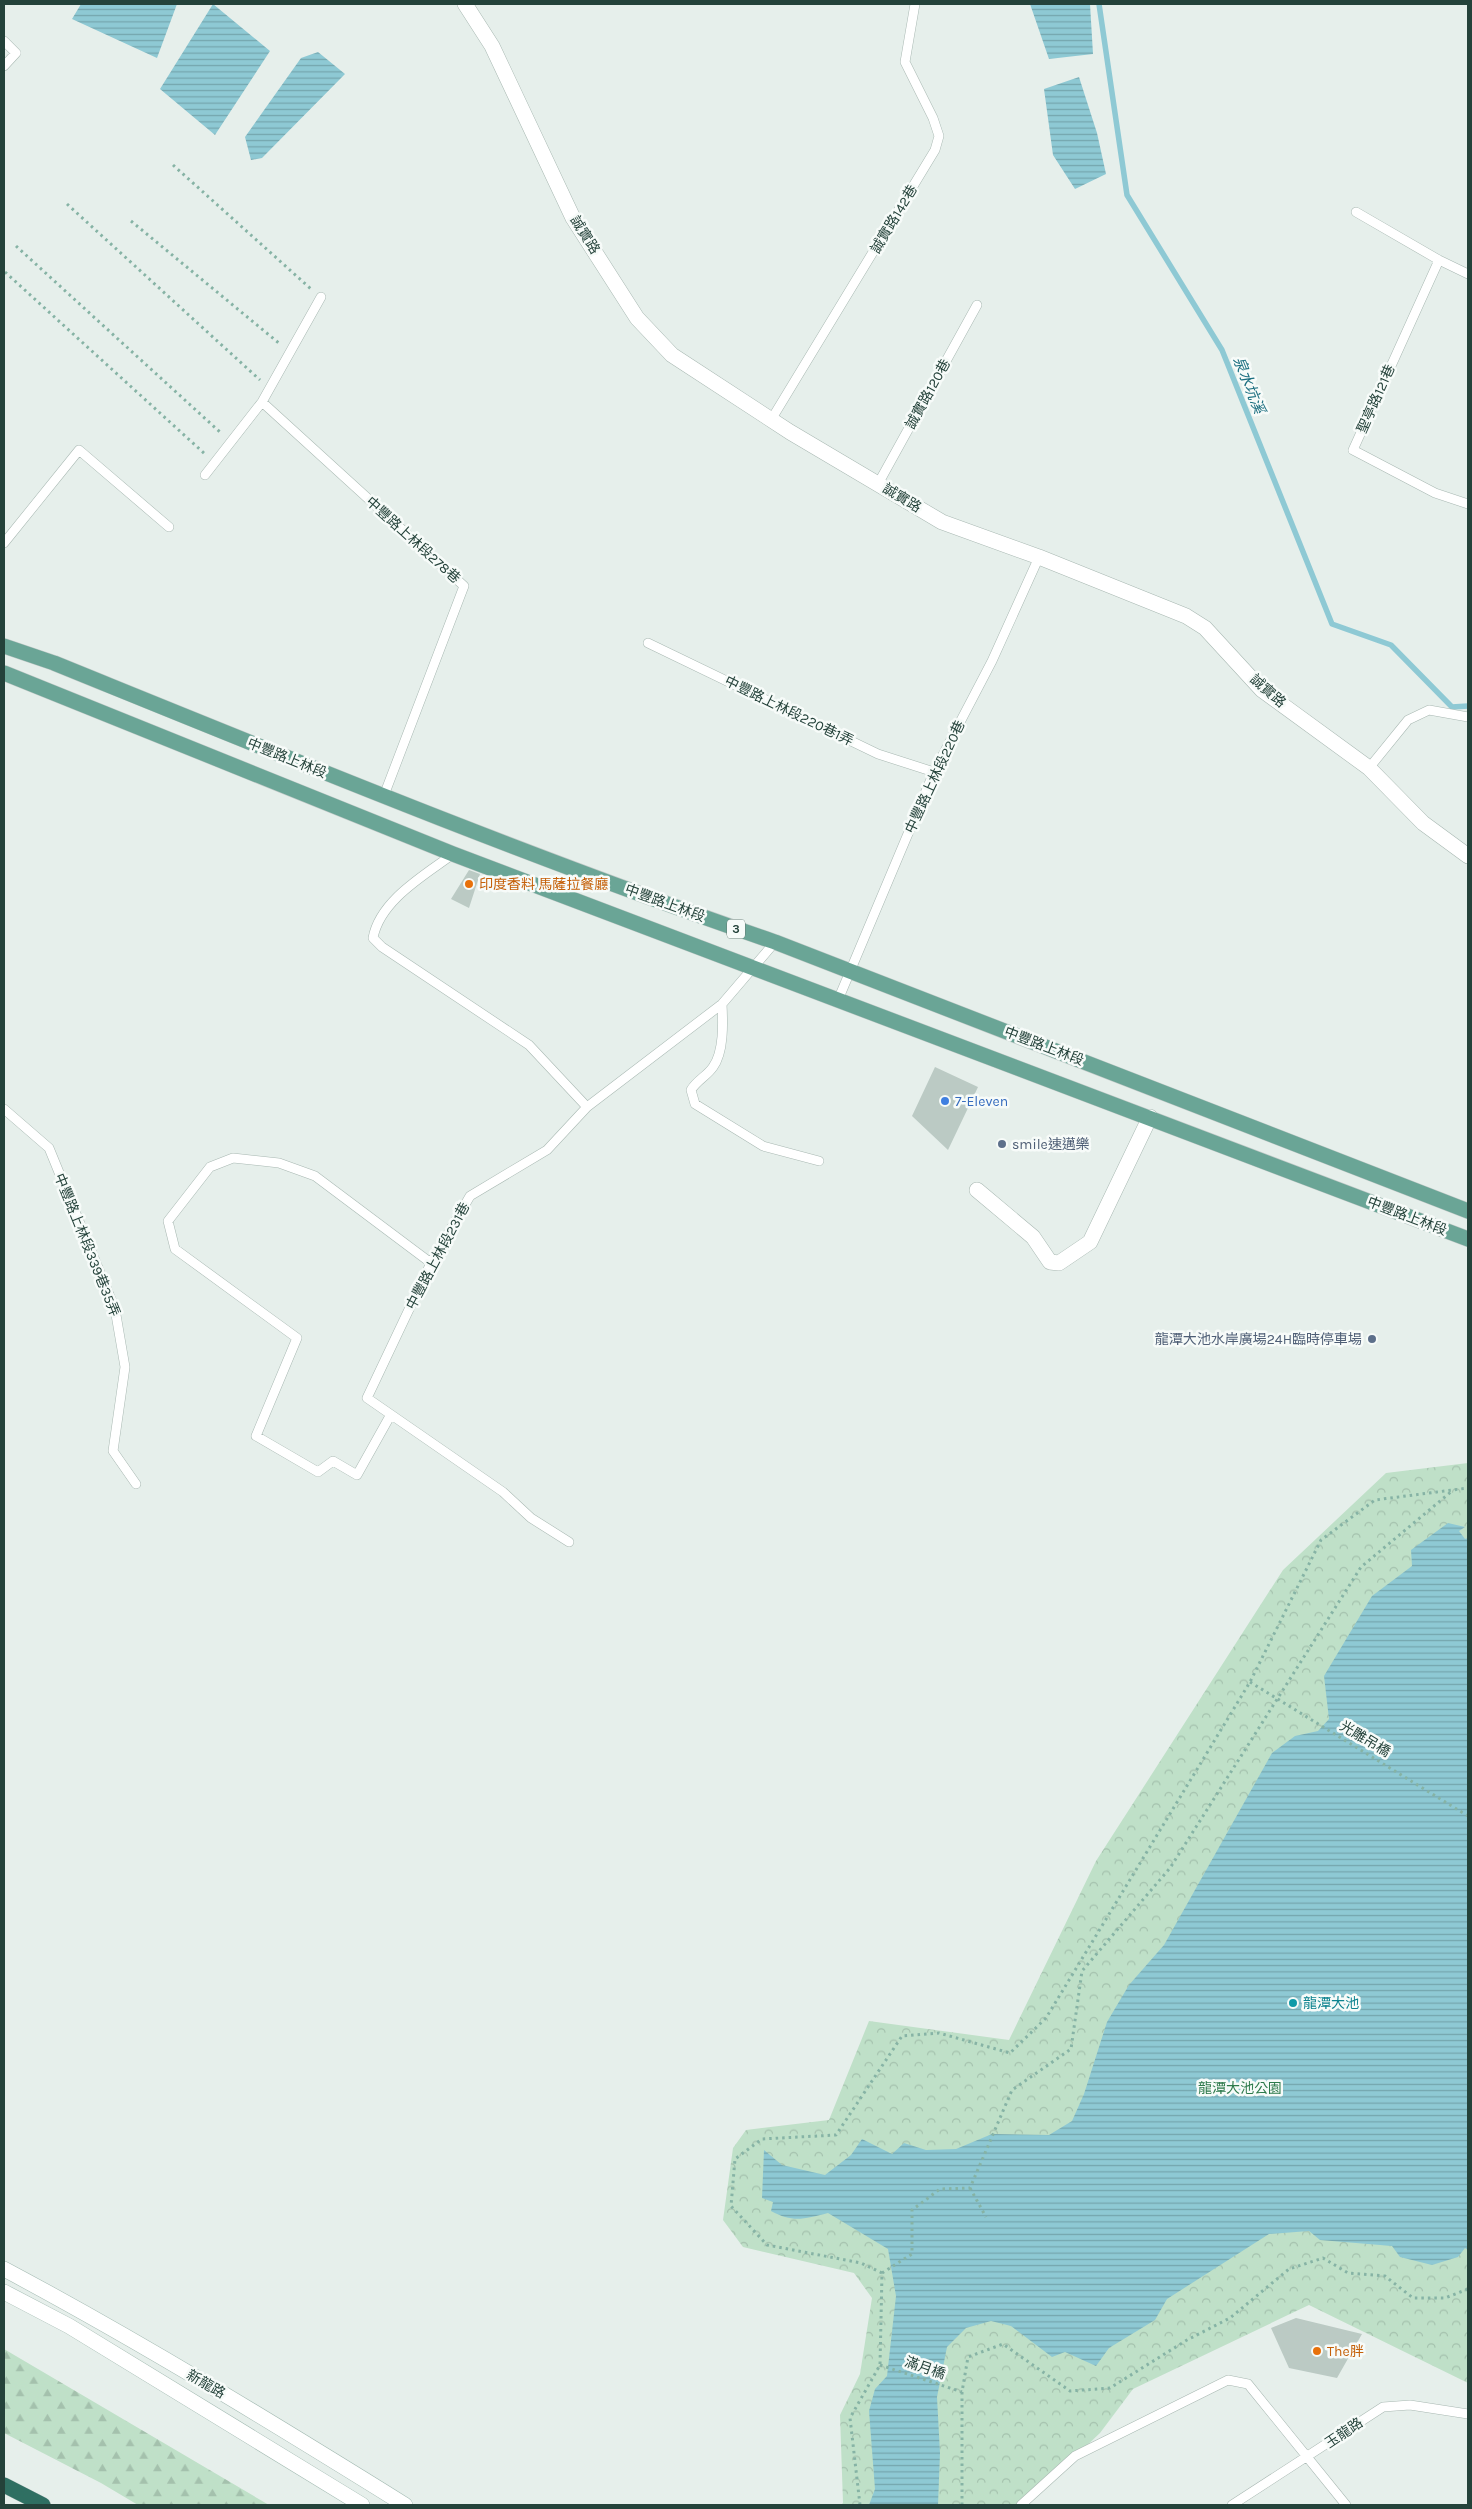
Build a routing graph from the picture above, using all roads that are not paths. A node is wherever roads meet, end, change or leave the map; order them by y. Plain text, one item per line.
1 (465, 4) edge
2 (915, 4) edge
3 (4, 41) edge
4 (4, 66) edge
5 (1356, 212) dead end
6 (1439, 260) junction
7 (1468, 274) edge
8 (321, 298) road end
9 (977, 305) dead end
10 (262, 402) junction
11 (771, 420) junction
12 (205, 475) dead end
13 (878, 484) junction
14 (1468, 504) edge
15 (169, 527) dead end
16 (4, 542) edge
17 (1038, 556) junction
18 (648, 643) dead end
19 (4, 646) edge
20 (4, 673) edge
21 (1468, 717) edge
22 (1369, 768) junction
23 (934, 772) junction
24 (384, 798) junction
25 (453, 854) junction
26 (1468, 856) edge
27 (775, 942) junction
28 (756, 968) junction
29 (848, 972) junction
30 (838, 1000) junction
31 (722, 1004) junction
32 (587, 1106) junction
33 (4, 1109) edge
34 (1150, 1117) junction
35 (818, 1160) dead end
36 (977, 1190) dead end
37 (1468, 1212) edge
38 (1468, 1239) edge
39 (431, 1263) junction
40 (390, 1416) junction
41 (136, 1484) dead end
42 (569, 1542) dead end
43 (4, 2269) edge
44 (4, 2292) edge
45 (1468, 2414) edge
46 (1308, 2457) junction
47 (4, 2485) edge
48 (42, 2505) edge
49 (362, 2505) edge
50 (405, 2505) edge
51 (1022, 2505) edge
52 (1234, 2505) edge
53 (1346, 2505) edge

1 - 11 street, 誠實路
2 - 11 lane, 誠實路142巷
3 - 4 lane
5 - 6 lane
6 - 7 lane
6 - 14 lane, 聖亭路121巷
8 - 10 lane
9 - 13 lane, 誠實路120巷
10 - 12 lane
10 - 24 lane, 中豐路上林段278巷
11 - 13 street, 誠實路
13 - 17 street, 誠實路
15 - 16 lane
17 - 22 street, 誠實路
17 - 23 lane, 中豐路上林段220巷
18 - 23 lane, 中豐路上林段220巷1弄
19 - 24 main road, 中豐路上林段 / 3
20 - 25 main road, 中豐路上林段 / 3
21 - 22 lane
22 - 26 street, 誠實路
23 - 29 lane, 中豐路上林段220巷
24 - 27 main road, 中豐路上林段 / 3
25 - 28 main road, 中豐路上林段 / 3
25 - 32 lane
27 - 28 lane, 中豐路上林段231巷
27 - 29 main road, 中豐路上林段 / 3
28 - 30 main road, 中豐路上林段 / 3
28 - 31 lane, 中豐路上林段231巷
29 - 30 lane, 中豐路上林段220巷
29 - 37 main road, 中豐路上林段 / 3
30 - 34 main road, 中豐路上林段 / 3
31 - 32 lane, 中豐路上林段231巷
31 - 35 lane
32 - 39 lane, 中豐路上林段231巷
33 - 41 lane, 中豐路上林段339巷35弄
34 - 36 street
34 - 38 main road, 中豐路上林段 / 3
39 - 40 lane, 中豐路上林段231巷
39 - 40 lane
40 - 42 lane, 中豐路上林段231巷
43 - 50 street, 新龍路
44 - 49 street, 新龍路
45 - 46 lane, 玉龍路
46 - 51 lane
46 - 52 lane, 玉龍路
46 - 53 lane
47 - 48 highway

